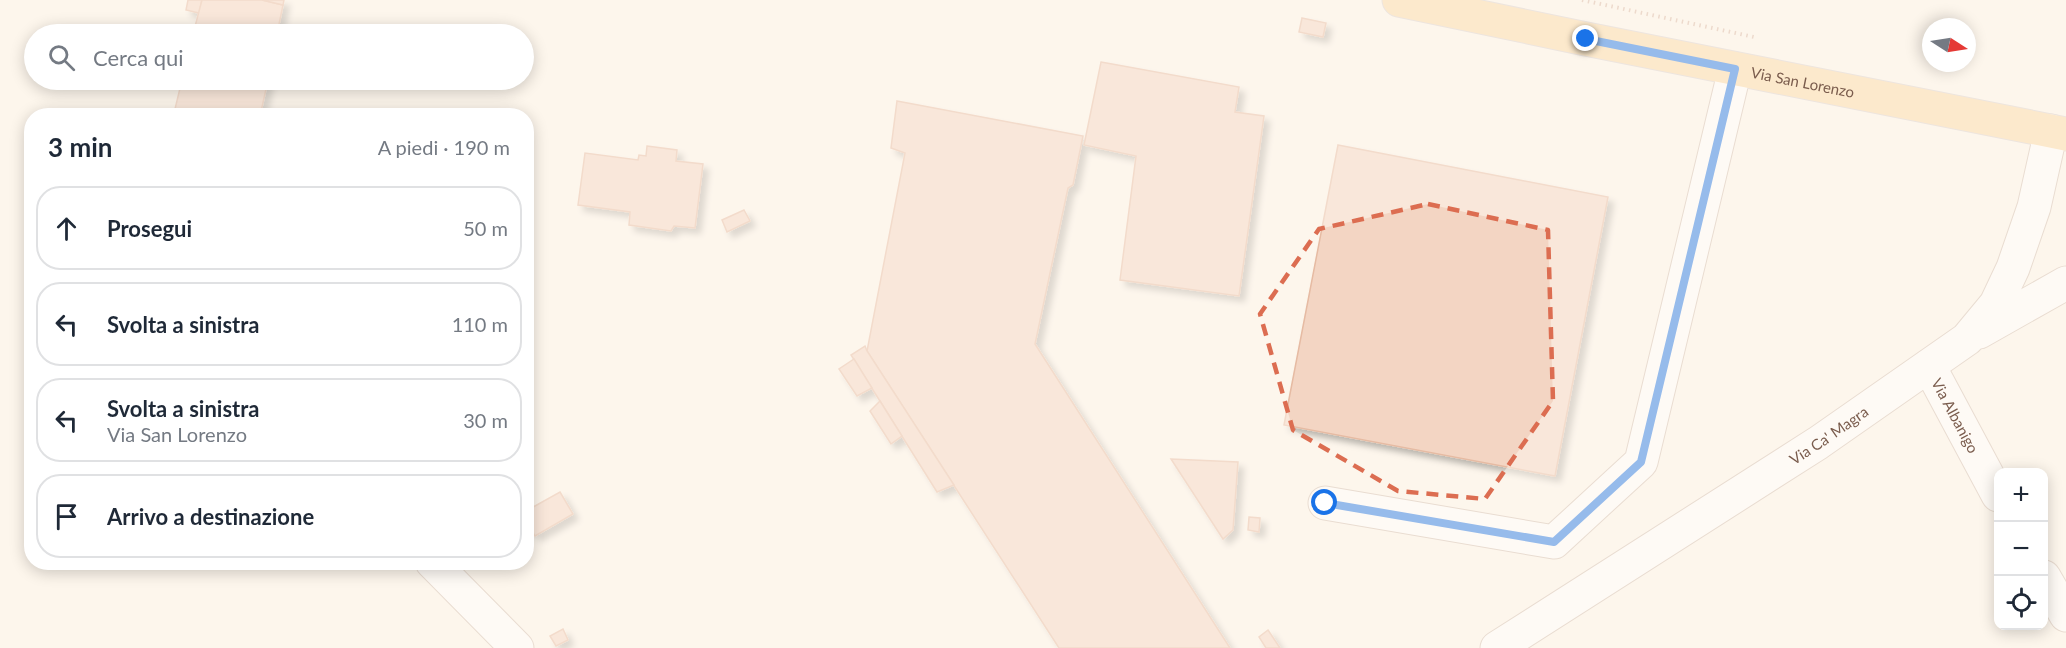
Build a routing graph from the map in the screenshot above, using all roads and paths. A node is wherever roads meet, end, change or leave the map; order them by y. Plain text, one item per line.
1 (1399, 0) edge
2 (1735, 69) junction
3 (2058, 133) edge
4 (2066, 283) edge
5 (1967, 339) junction
6 (1929, 366) junction
7 (1994, 488) edge
8 (1325, 503) dead end
9 (440, 570) edge
10 (2048, 585) edge
11 (2066, 615) edge
12 (517, 648) edge
13 (1497, 648) edge

1 - 2 main road, Via San Lorenzo
2 - 3 main road, Via San Lorenzo
2 - 8 street
3 - 5 street, Via Ca' Magra
4 - 5 street
5 - 6 street, Via Ca' Magra
6 - 7 street, Via Albanigo
6 - 13 street, Via Ca' Magra
9 - 12 street
10 - 11 street

